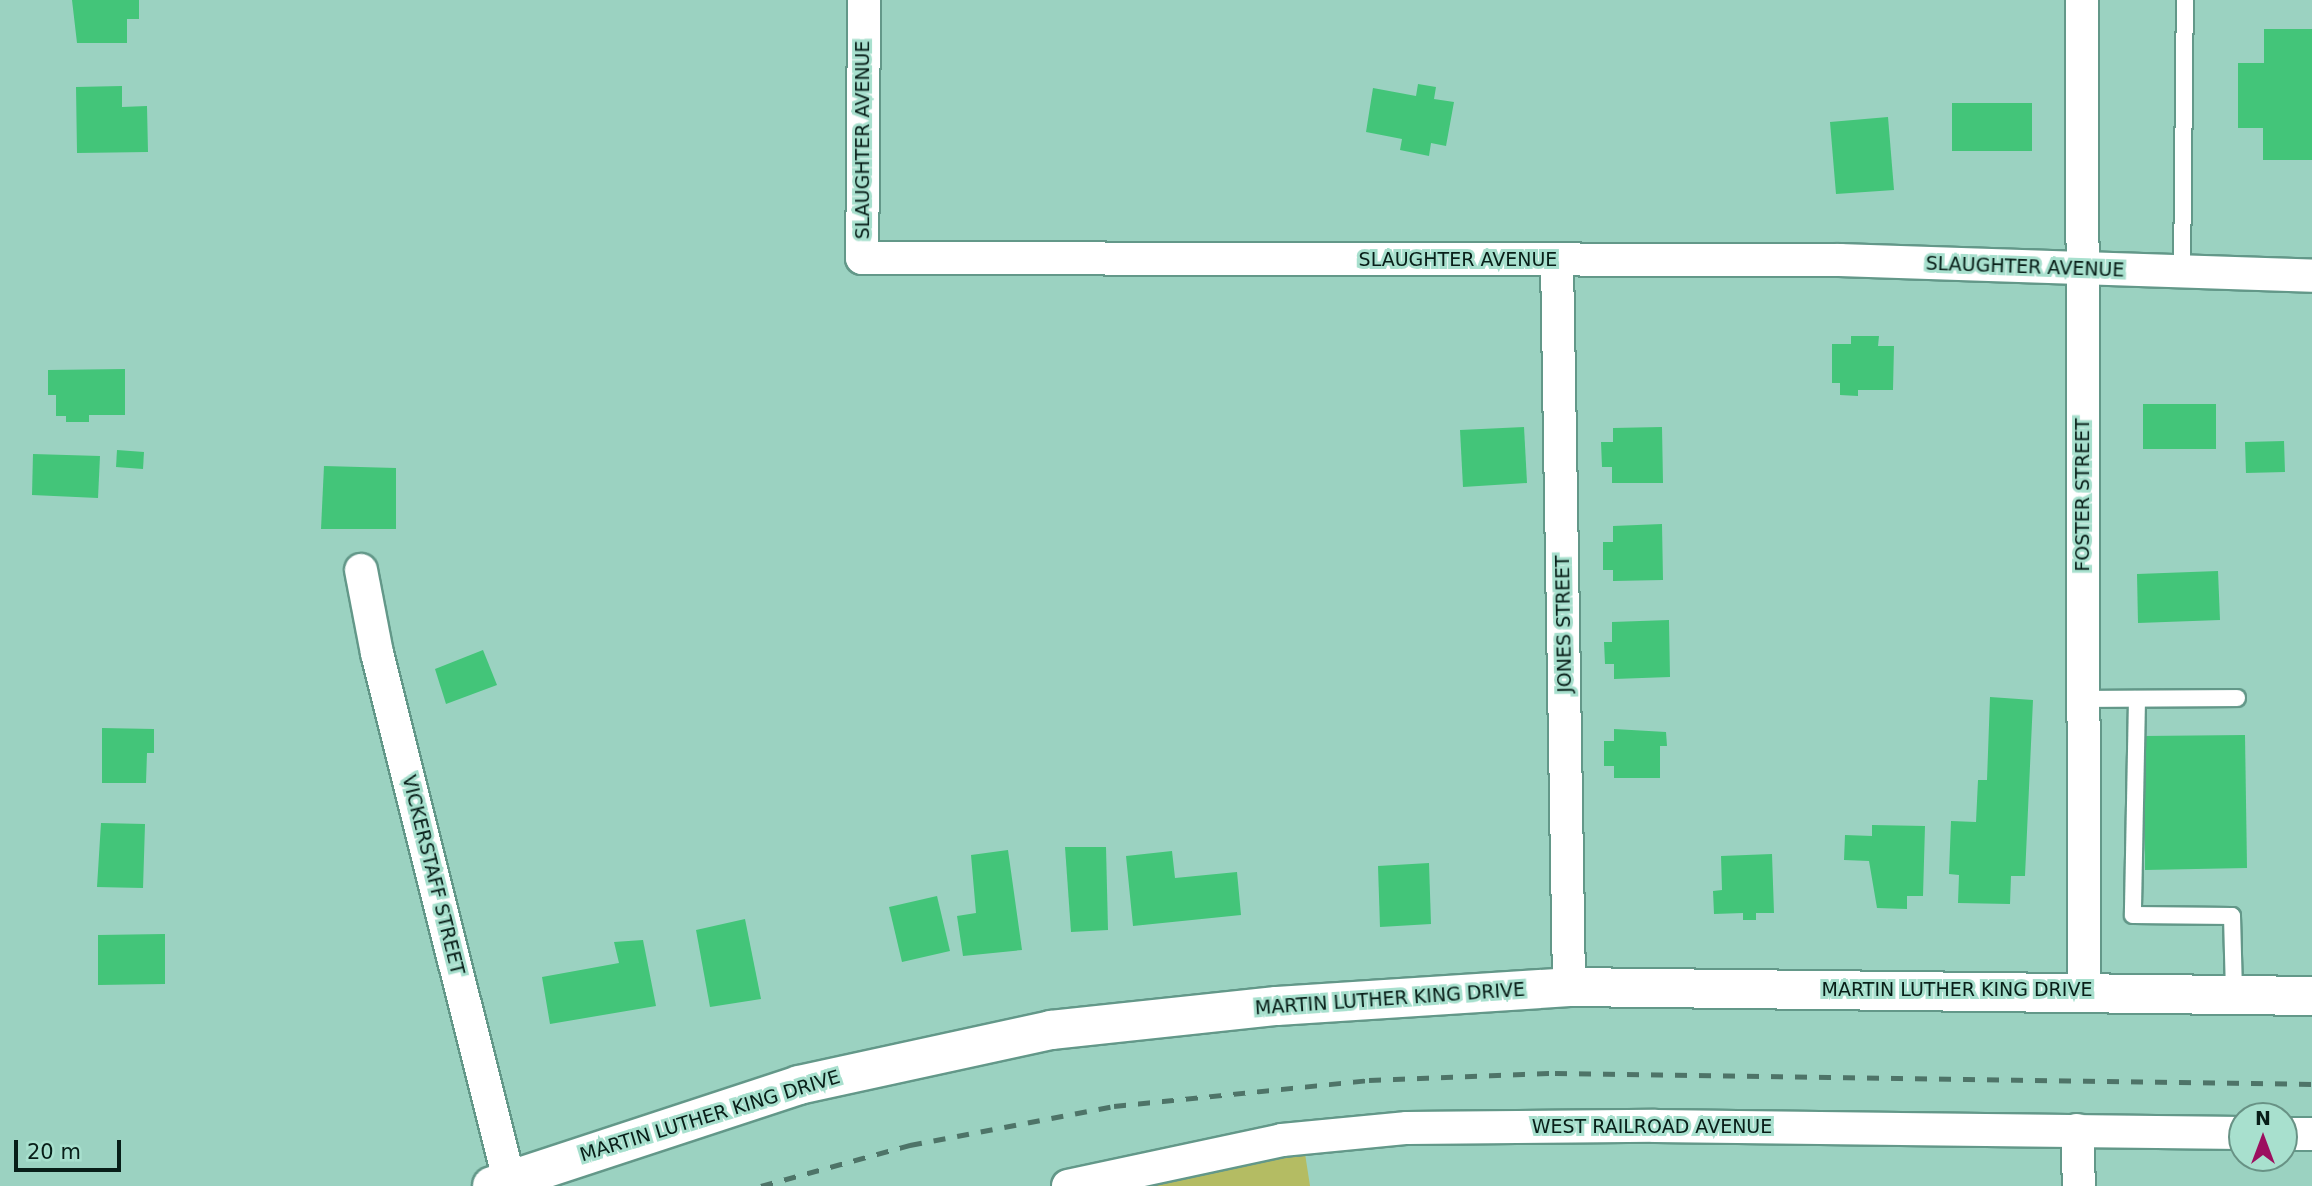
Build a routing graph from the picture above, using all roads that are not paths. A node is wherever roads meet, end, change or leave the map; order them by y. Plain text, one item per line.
1 (864, 0) edge
2 (2081, 0) edge
3 (2185, 0) edge
4 (1557, 260) junction
5 (2081, 270) junction
6 (2182, 273) junction
7 (2312, 276) edge
8 (361, 570) dead end
9 (2236, 698) dead end
10 (2084, 699) junction
11 (2137, 699) junction
12 (1569, 987) junction
13 (2084, 991) junction
14 (2234, 994) junction
15 (2312, 996) edge
16 (2077, 1130) junction
17 (2228, 1133) edge
18 (500, 1183) edge
19 (1068, 1186) edge
20 (2080, 1186) edge

1 - 4 street, SLAUGHTER AVENUE
2 - 5 street, FOSTER STREET
3 - 6 lane
4 - 5 street, SLAUGHTER AVENUE
4 - 12 street, JONES STREET
5 - 6 street, SLAUGHTER AVENUE
5 - 10 street, FOSTER STREET
6 - 7 street, SLAUGHTER AVENUE
8 - 18 street, VICKERSTAFF STREET
9 - 11 lane
10 - 11 lane
10 - 13 street, FOSTER STREET
11 - 14 lane
12 - 13 main road, MARTIN LUTHER KING DRIVE
12 - 18 main road, MARTIN LUTHER KING DRIVE
13 - 14 main road, MARTIN LUTHER KING DRIVE
14 - 15 main road, MARTIN LUTHER KING DRIVE
16 - 17 street, WEST RAILROAD AVENUE
16 - 19 street, WEST RAILROAD AVENUE
16 - 20 street

